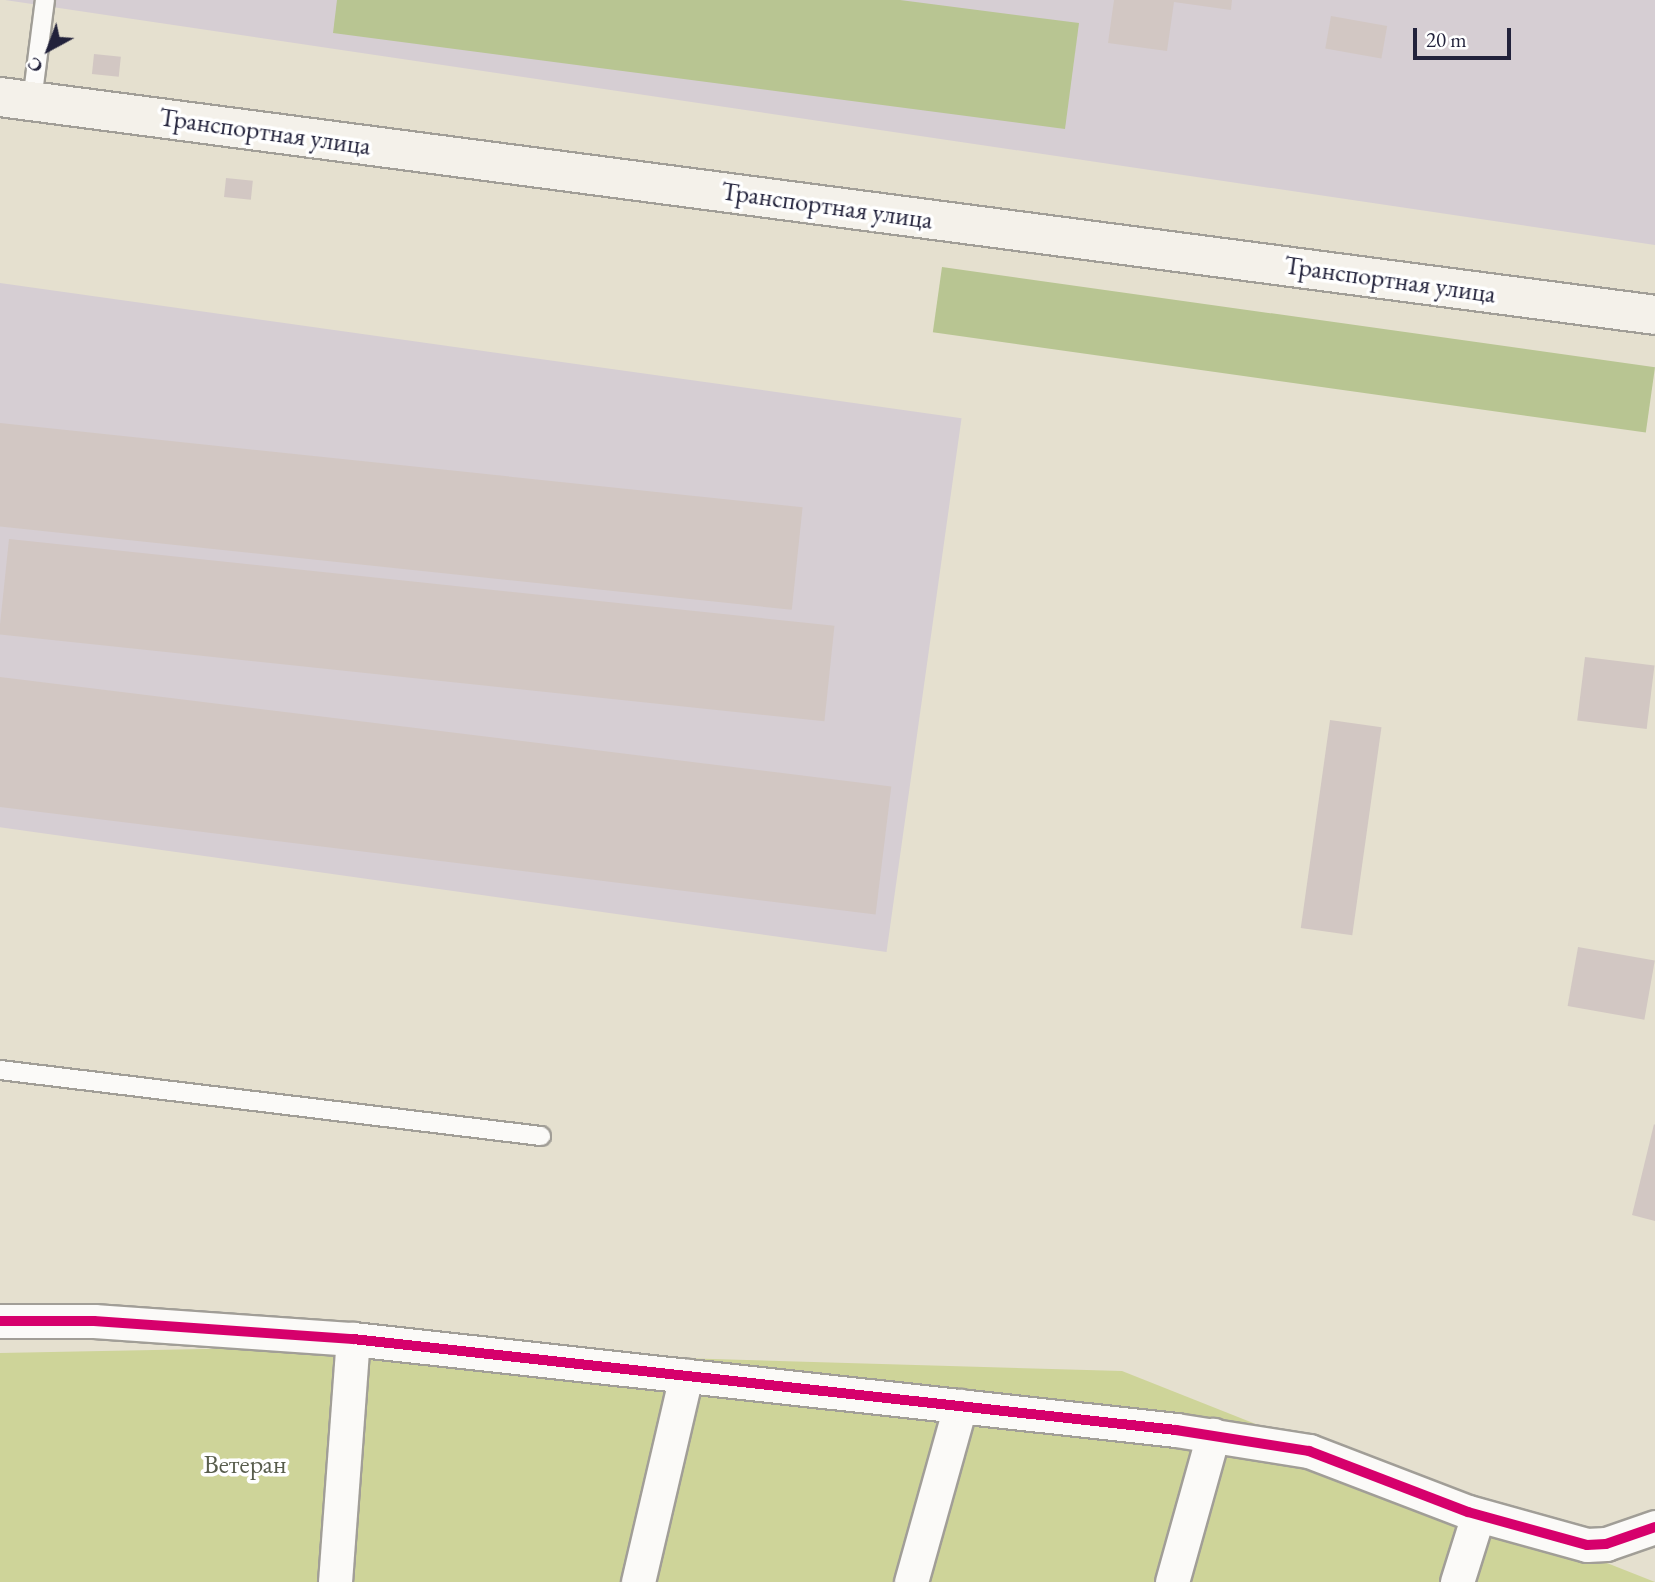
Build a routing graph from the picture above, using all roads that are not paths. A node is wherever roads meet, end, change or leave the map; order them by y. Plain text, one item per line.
1 (45, 0) edge
2 (16, 99) edge
3 (1655, 316) edge
4 (0, 1070) edge
5 (541, 1136) dead end
6 (0, 1321) edge
7 (353, 1339) junction
8 (686, 1376) junction
9 (960, 1406) junction
10 (1213, 1435) junction
11 (1478, 1515) junction
12 (1655, 1527) edge
13 (335, 1582) edge
14 (638, 1582) edge
15 (911, 1582) edge
16 (1172, 1582) edge
17 (1457, 1582) edge

1 - 2 lane
2 - 3 main road, Транспортная улица
4 - 5 lane
6 - 7 street
7 - 8 street
7 - 13 street
8 - 9 street
8 - 14 street
9 - 10 street
9 - 15 street
10 - 11 street
10 - 16 street
11 - 12 street
11 - 17 street

